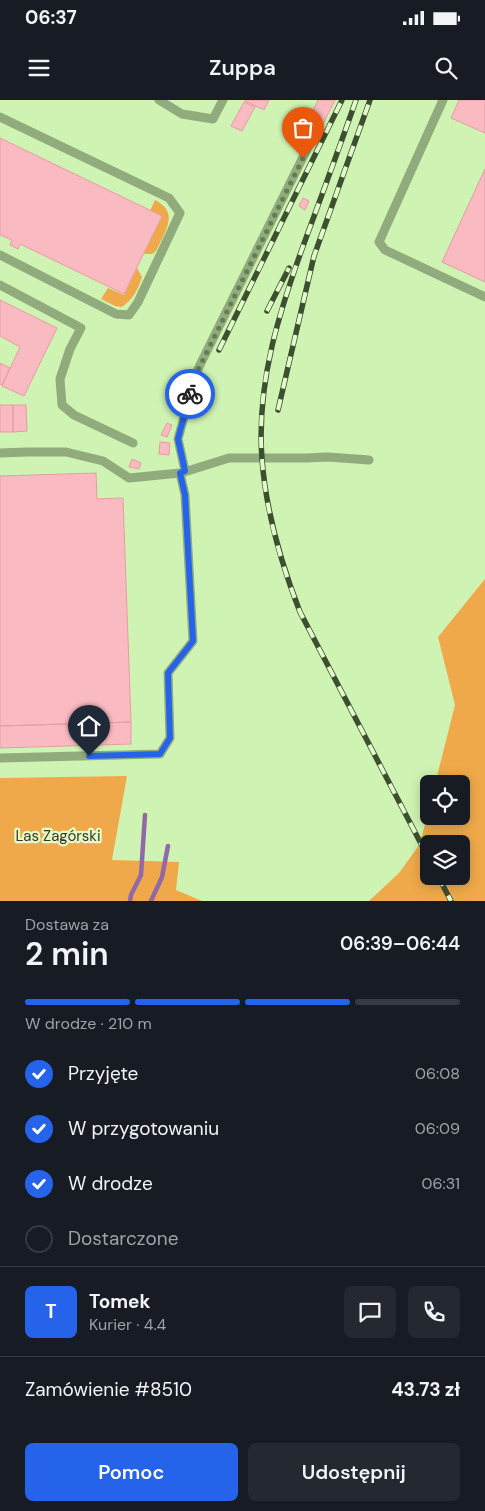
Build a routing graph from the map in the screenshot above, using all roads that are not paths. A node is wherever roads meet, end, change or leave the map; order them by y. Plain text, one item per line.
1 (158, 100) edge
2 (223, 100) edge
3 (443, 100) edge
4 (0, 117) edge
5 (312, 141) dead end
6 (0, 255) edge
7 (0, 285) edge
8 (485, 297) edge
9 (132, 443) dead end
10 (0, 453) edge
11 (369, 460) dead end
12 (183, 472) junction
13 (0, 758) edge

1 - 2 lane
3 - 8 lane
4 - 6 lane
5 - 12 lane
7 - 9 lane
10 - 12 lane
11 - 12 lane
12 - 13 lane

